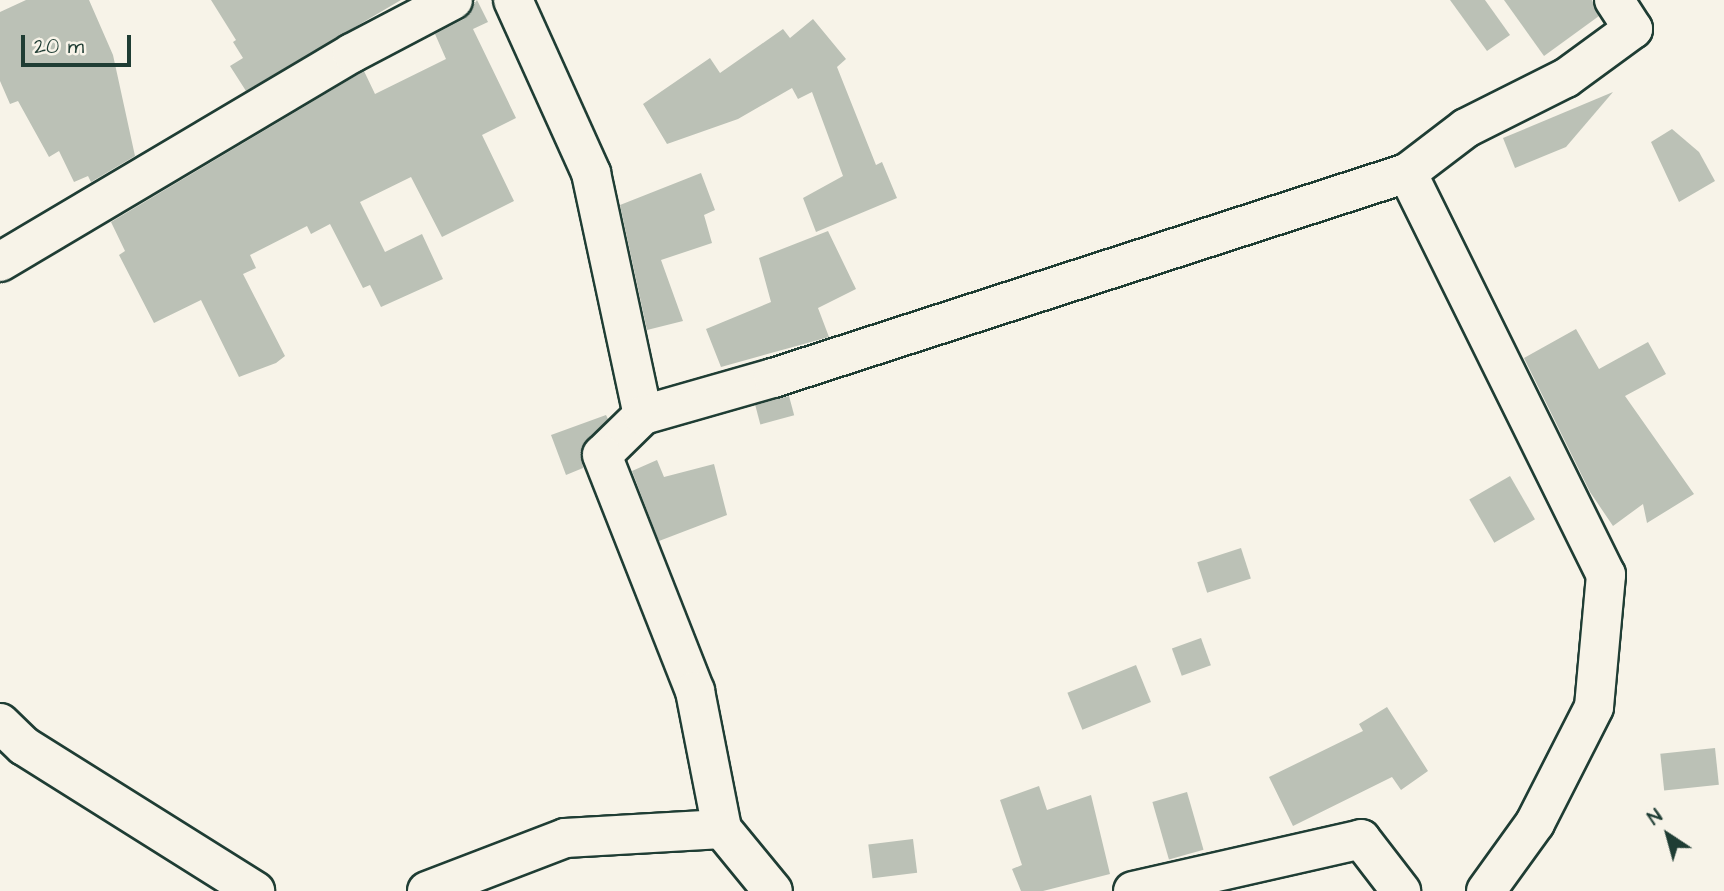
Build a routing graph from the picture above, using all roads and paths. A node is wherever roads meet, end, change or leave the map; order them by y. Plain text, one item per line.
1 (453, 0) edge
2 (513, 0) edge
3 (1614, 0) edge
4 (1407, 173) junction
5 (0, 262) edge
6 (643, 415) junction
7 (0, 723) edge
8 (722, 829) junction
9 (256, 891) edge
10 (428, 891) edge
11 (773, 891) edge
12 (1133, 891) edge
13 (1401, 891) edge
14 (1486, 891) edge

1 - 5 street
2 - 6 street
3 - 4 street
4 - 6 street
4 - 14 street
6 - 8 street
7 - 9 street
8 - 10 street
8 - 11 street
12 - 13 street

